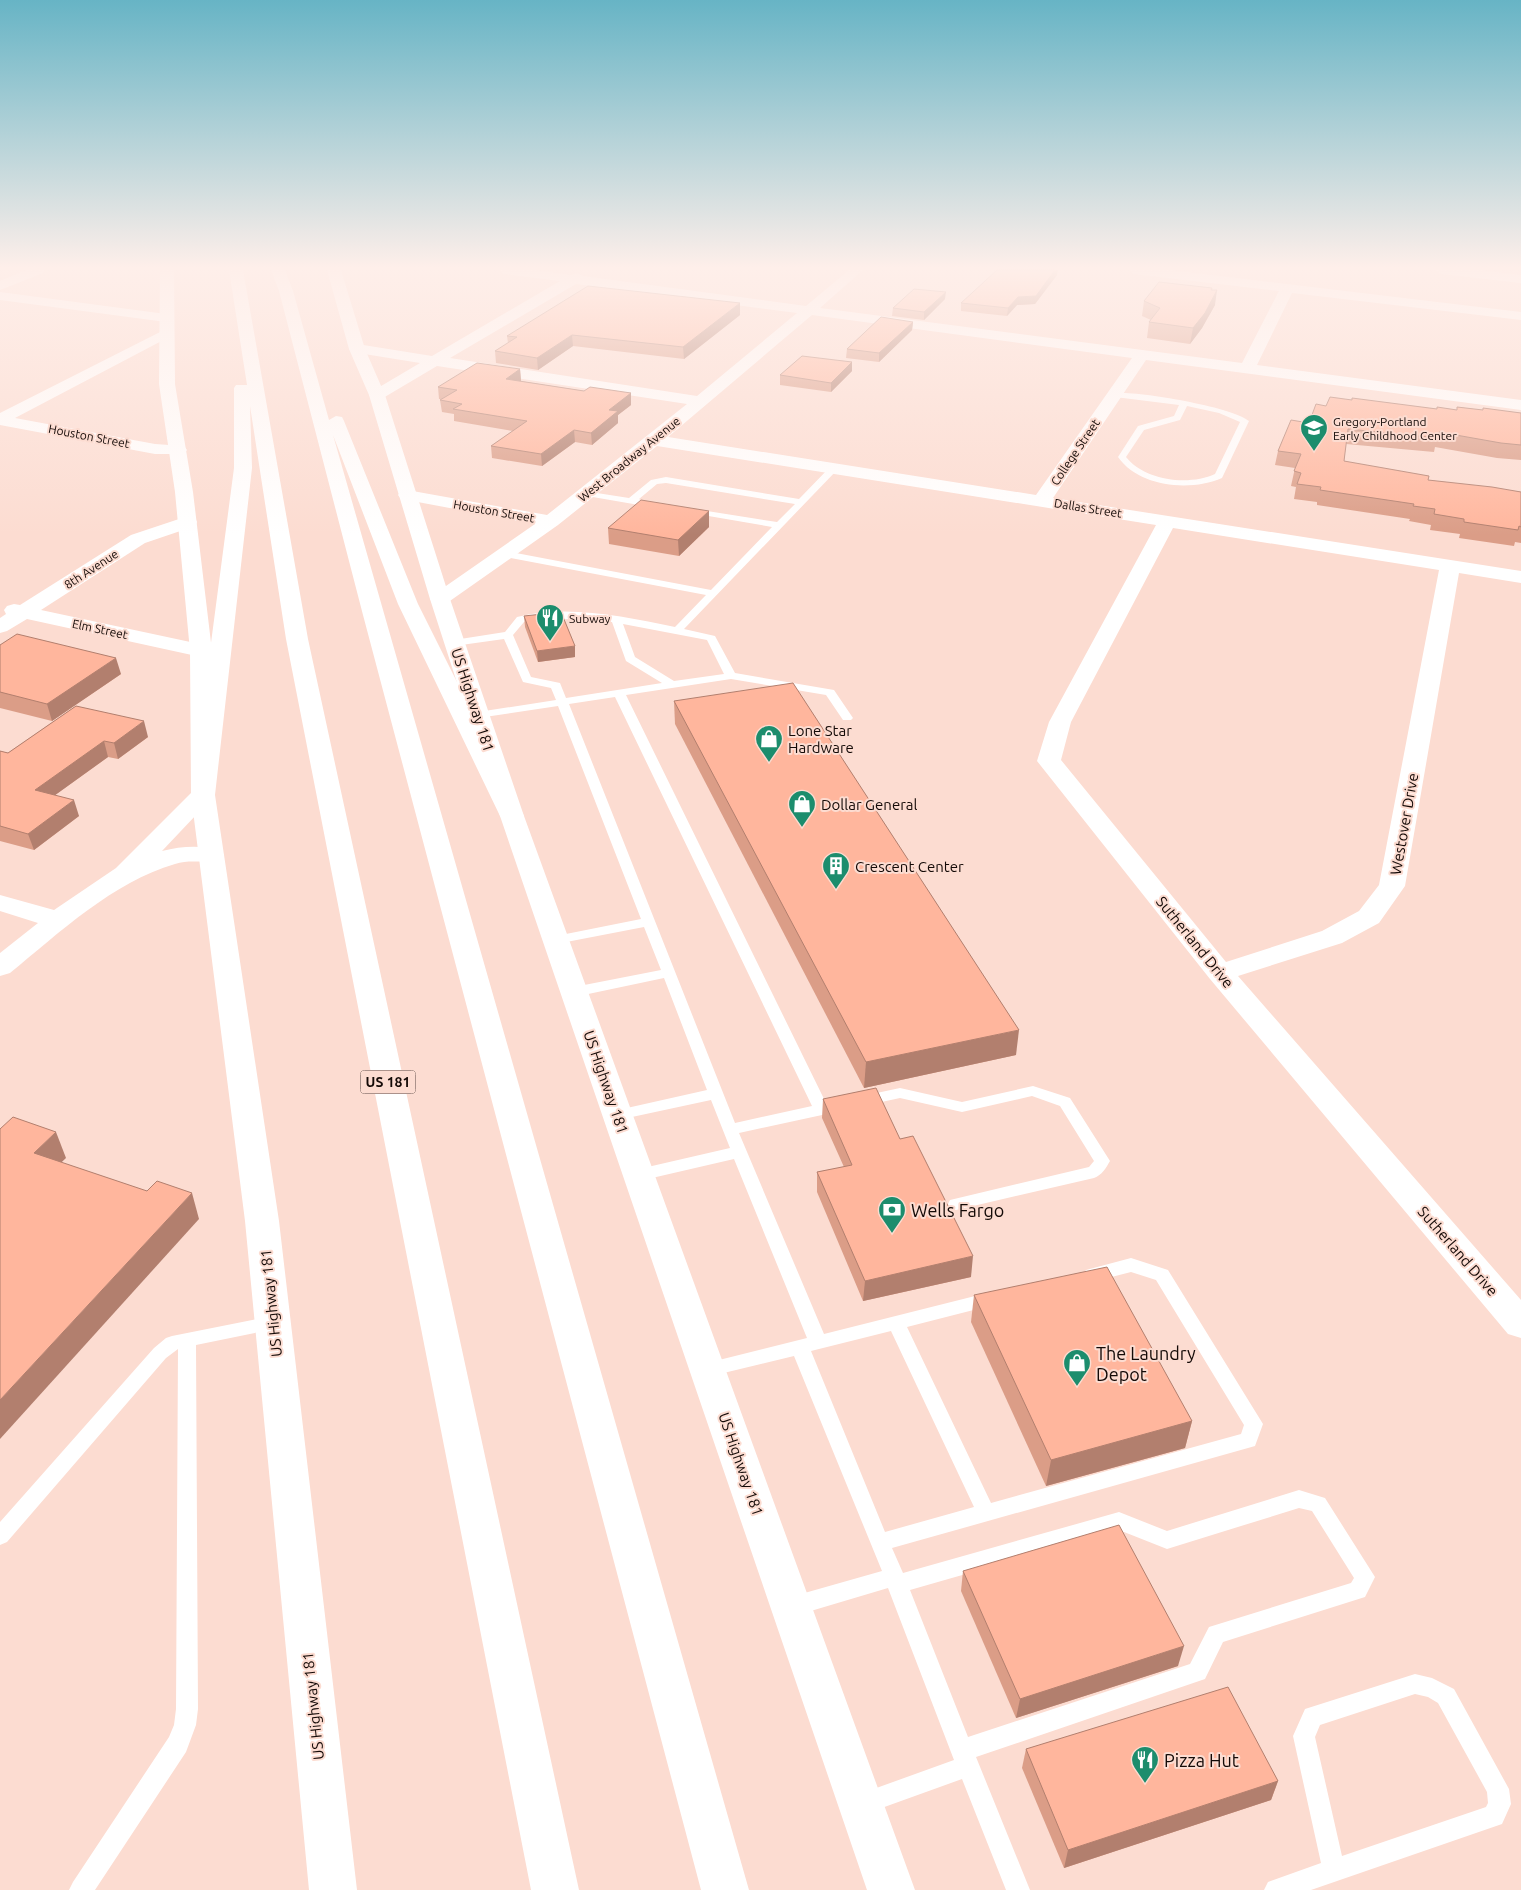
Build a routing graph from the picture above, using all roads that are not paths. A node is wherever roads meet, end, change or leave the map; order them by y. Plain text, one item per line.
1 (109, 358) edge
2 (167, 358) edge
3 (240, 358) edge
4 (251, 358) edge
5 (303, 358) edge
6 (312, 358) edge
7 (361, 358) edge
8 (412, 358) edge
9 (441, 358) edge
10 (751, 358) edge
11 (1140, 358) edge
12 (1166, 358) edge
13 (1252, 358) edge
14 (435, 362) junction
15 (1247, 369) junction
16 (377, 395) junction
17 (1115, 395) junction
18 (700, 401) junction
19 (1184, 404) junction
20 (1521, 405) edge
21 (0, 419) edge
22 (654, 440) junction
23 (178, 450) junction
24 (834, 468) junction
25 (587, 493) junction
26 (407, 495) junction
27 (632, 500) junction
28 (1042, 500) junction
29 (802, 502) junction
30 (651, 503) edge
31 (684, 509) edge
32 (1168, 520) junction
33 (551, 521) junction
34 (188, 522) junction
35 (779, 525) junction
36 (505, 554) junction
37 (1450, 566) junction
38 (1521, 577) edge
39 (713, 593) junction
40 (440, 600) junction
41 (0, 607) edge
42 (23, 612) junction
43 (616, 619) junction
44 (0, 627) edge
45 (677, 631) junction
46 (508, 635) junction
47 (454, 643) junction
48 (201, 651) junction
49 (731, 676) junction
50 (672, 685) junction
51 (619, 693) junction
52 (562, 702) junction
53 (478, 715) junction
54 (846, 718) dead end
55 (203, 794) junction
56 (512, 816) junction
57 (211, 856) junction
58 (125, 874) junction
59 (0, 903) edge
60 (58, 920) junction
61 (649, 922) junction
62 (556, 940) junction
63 (0, 967) edge
64 (669, 973) junction
65 (1220, 973) junction
66 (574, 992) junction
67 (717, 1093) junction
68 (822, 1110) junction
69 (618, 1115) junction
70 (731, 1129) junction
71 (740, 1152) junction
72 (639, 1175) junction
73 (956, 1204) dead end
74 (1074, 1279) edge
75 (1009, 1295) edge
76 (273, 1323) junction
77 (896, 1323) junction
78 (1521, 1324) edge
79 (187, 1339) junction
80 (809, 1344) junction
81 (707, 1370) junction
82 (986, 1513) junction
83 (0, 1536) edge
84 (880, 1542) junction
85 (895, 1580) junction
86 (791, 1607) junction
87 (966, 1758) junction
88 (860, 1804) junction
89 (1334, 1870) junction
90 (81, 1890) edge
91 (332, 1890) edge
92 (555, 1890) edge
93 (725, 1890) edge
94 (891, 1890) edge
95 (1018, 1890) edge
96 (1276, 1890) edge

1 - 21 main road
2 - 23 main road, US Highway 181
3 - 55 main road
4 - 92 main road, US 181
5 - 93 main road
6 - 56 main road
7 - 16 main road, US Highway 181
8 - 14 main road
9 - 14 main road
10 - 18 main road, West Broadway Avenue
11 - 17 main road, College Street
12 - 15 main road
13 - 15 main road
14 - 16 main road
14 - 18 main road
15 - 20 main road
16 - 26 main road, US Highway 181
17 - 19 lane
17 - 28 main road, College Street
18 - 22 main road, West Broadway Avenue
19 - 19 lane
21 - 23 main road, Houston Street
22 - 24 main road, Dallas Street
22 - 25 main road, West Broadway Avenue
23 - 34 main road, US Highway 181
24 - 28 main road, Dallas Street
24 - 29 lane
25 - 27 lane
25 - 33 main road, West Broadway Avenue
26 - 33 main road, Houston Street
26 - 40 main road, US Highway 181
27 - 29 lane
27 - 30 lane
28 - 32 main road, Dallas Street
29 - 35 lane
31 - 35 lane
32 - 37 main road, Dallas Street
32 - 65 main road, Sutherland Drive
33 - 36 main road, West Broadway Avenue
34 - 42 main road, 8th Avenue
34 - 48 main road, US Highway 181
35 - 39 lane
36 - 39 lane
36 - 40 main road, West Broadway Avenue
37 - 38 main road, Dallas Street
37 - 65 main road, Westover Drive
39 - 45 lane
40 - 47 main road, US Highway 181
41 - 42 main road, Elm Street
42 - 44 main road, 8th Avenue
42 - 48 main road, Elm Street
43 - 45 lane
43 - 46 lane
43 - 50 lane
45 - 49 lane
46 - 47 lane
46 - 52 lane
47 - 53 main road, US Highway 181
48 - 55 main road, US Highway 181
49 - 50 lane
49 - 54 lane
50 - 51 lane
51 - 52 lane
51 - 68 lane
52 - 53 lane
52 - 61 lane
53 - 56 main road, US Highway 181
55 - 57 main road, US Highway 181
55 - 58 main road
56 - 62 main road, US Highway 181
57 - 58 main road
57 - 76 main road, US Highway 181
58 - 60 main road
59 - 60 main road
60 - 63 main road
61 - 62 lane
61 - 64 lane
62 - 66 main road, US Highway 181
64 - 66 lane
64 - 67 lane
65 - 78 main road, Sutherland Drive
66 - 69 main road, US Highway 181
67 - 69 lane
67 - 70 lane
68 - 70 lane
68 - 73 lane
69 - 72 main road, US Highway 181
70 - 71 lane
71 - 72 lane
71 - 80 lane
72 - 81 main road, US Highway 181
74 - 82 lane
75 - 77 lane
76 - 79 lane
76 - 91 main road, US Highway 181
77 - 80 lane
77 - 82 lane
79 - 83 lane
79 - 90 lane
80 - 81 lane
80 - 84 lane
81 - 86 main road, US Highway 181
82 - 84 lane
84 - 85 lane
85 - 86 lane
85 - 87 lane
85 - 87 lane
86 - 88 main road, US Highway 181
87 - 88 lane
87 - 95 lane
88 - 94 main road, US Highway 181
89 - 89 lane
89 - 96 lane

